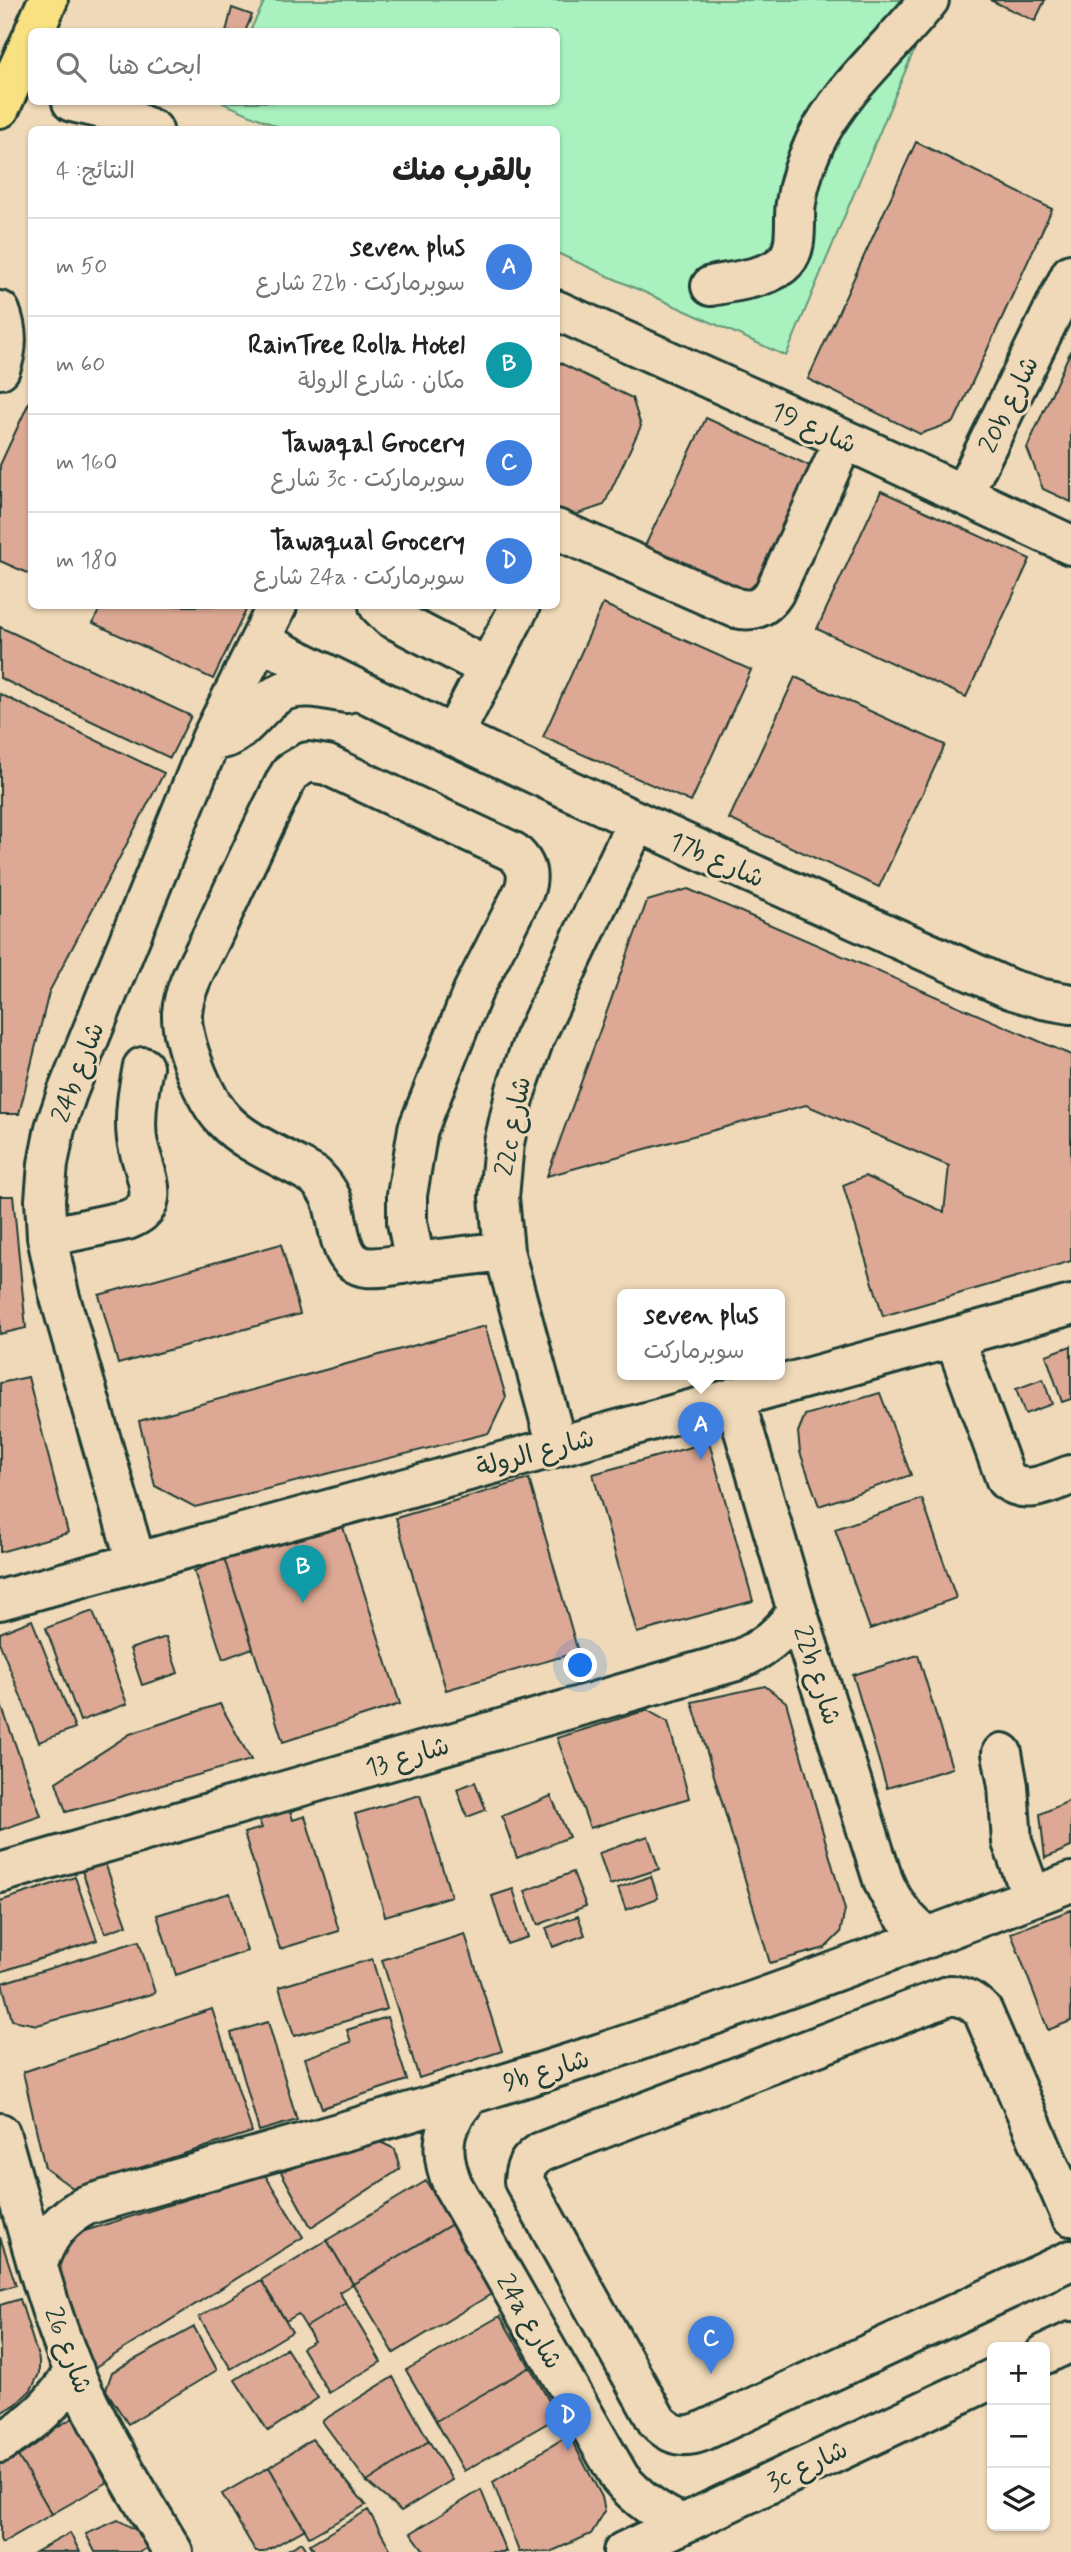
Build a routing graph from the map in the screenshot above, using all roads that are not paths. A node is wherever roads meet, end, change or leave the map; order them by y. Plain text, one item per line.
1 (48, 0) edge
2 (929, 0) edge
3 (36, 28) edge
4 (55, 28) edge
5 (28, 46) edge
6 (16, 70) edge
7 (106, 106) edge
8 (0, 108) edge
9 (145, 126) edge
10 (1071, 274) edge
11 (710, 286) dead end
12 (0, 311) edge
13 (560, 312) edge
14 (0, 369) edge
15 (844, 440) junction
16 (962, 495) junction
17 (560, 531) edge
18 (1071, 545) edge
19 (276, 609) edge
20 (382, 609) edge
21 (518, 609) edge
22 (260, 641) junction
23 (488, 668) junction
24 (370, 696) junction
25 (453, 736) junction
26 (211, 739) junction
27 (636, 822) junction
28 (1071, 1004) edge
29 (143, 1067) dead end
30 (47, 1237) junction
31 (504, 1251) junction
32 (415, 1262) junction
33 (1071, 1306) edge
34 (954, 1337) junction
35 (734, 1397) junction
36 (557, 1446) junction
37 (1071, 1475) edge
38 (136, 1562) junction
39 (0, 1600) edge
40 (797, 1611) junction
41 (1002, 1753) dead end
42 (0, 1873) edge
43 (1071, 1882) edge
44 (1032, 1897) junction
45 (928, 1938) junction
46 (472, 2094) junction
47 (0, 2133) edge
48 (1071, 2216) edge
49 (12, 2221) edge
50 (1071, 2260) edge
51 (38, 2264) junction
52 (1071, 2342) edge
53 (1050, 2352) edge
54 (74, 2370) junction
55 (987, 2381) edge
56 (0, 2443) edge
57 (683, 2524) junction
58 (173, 2552) edge
59 (623, 2552) edge

1 - 3 main road
1 - 4 street
2 - 11 street
5 - 6 main road
6 - 8 main road
7 - 9 street
10 - 16 street, 20b شارع
12 - 14 street
13 - 15 street, شارع 19
15 - 16 street, شارع 19
15 - 17 street
16 - 18 street, شارع 19
19 - 22 street, 24b شارع
20 - 23 street
21 - 23 street
22 - 24 street, 17b شارع
22 - 26 street, 24b شارع
23 - 25 street
24 - 25 street, 17b شارع
24 - 26 street, 17b شارع
25 - 27 street, 17b شارع
26 - 30 street, 24b شارع
27 - 28 street, 17b شارع
27 - 31 street, 22c شارع
29 - 30 street
30 - 38 street, 24b شارع
31 - 32 street
31 - 36 street, 22c شارع
32 - 32 street
33 - 34 street, شارع الرولة
34 - 35 street, شارع الرولة
34 - 37 street
35 - 36 street, شارع الرولة
35 - 40 street, 22b شارع
36 - 38 street, شارع الرولة
38 - 39 street, شارع الرولة
40 - 42 street, شارع 13
40 - 45 street, 22b شارع
41 - 44 street
43 - 44 street, 9b شارع
44 - 45 street, 9b شارع
45 - 46 street, 9b شارع
46 - 51 street, 9b شارع
46 - 57 street, 24a شارع
47 - 49 street, شارع 26
48 - 50 street
49 - 51 street, شارع 26
51 - 54 street, شارع 26
52 - 53 street
54 - 56 street
54 - 58 street, شارع 26
55 - 57 street, 3c شارع
57 - 59 street, 3c شارع

